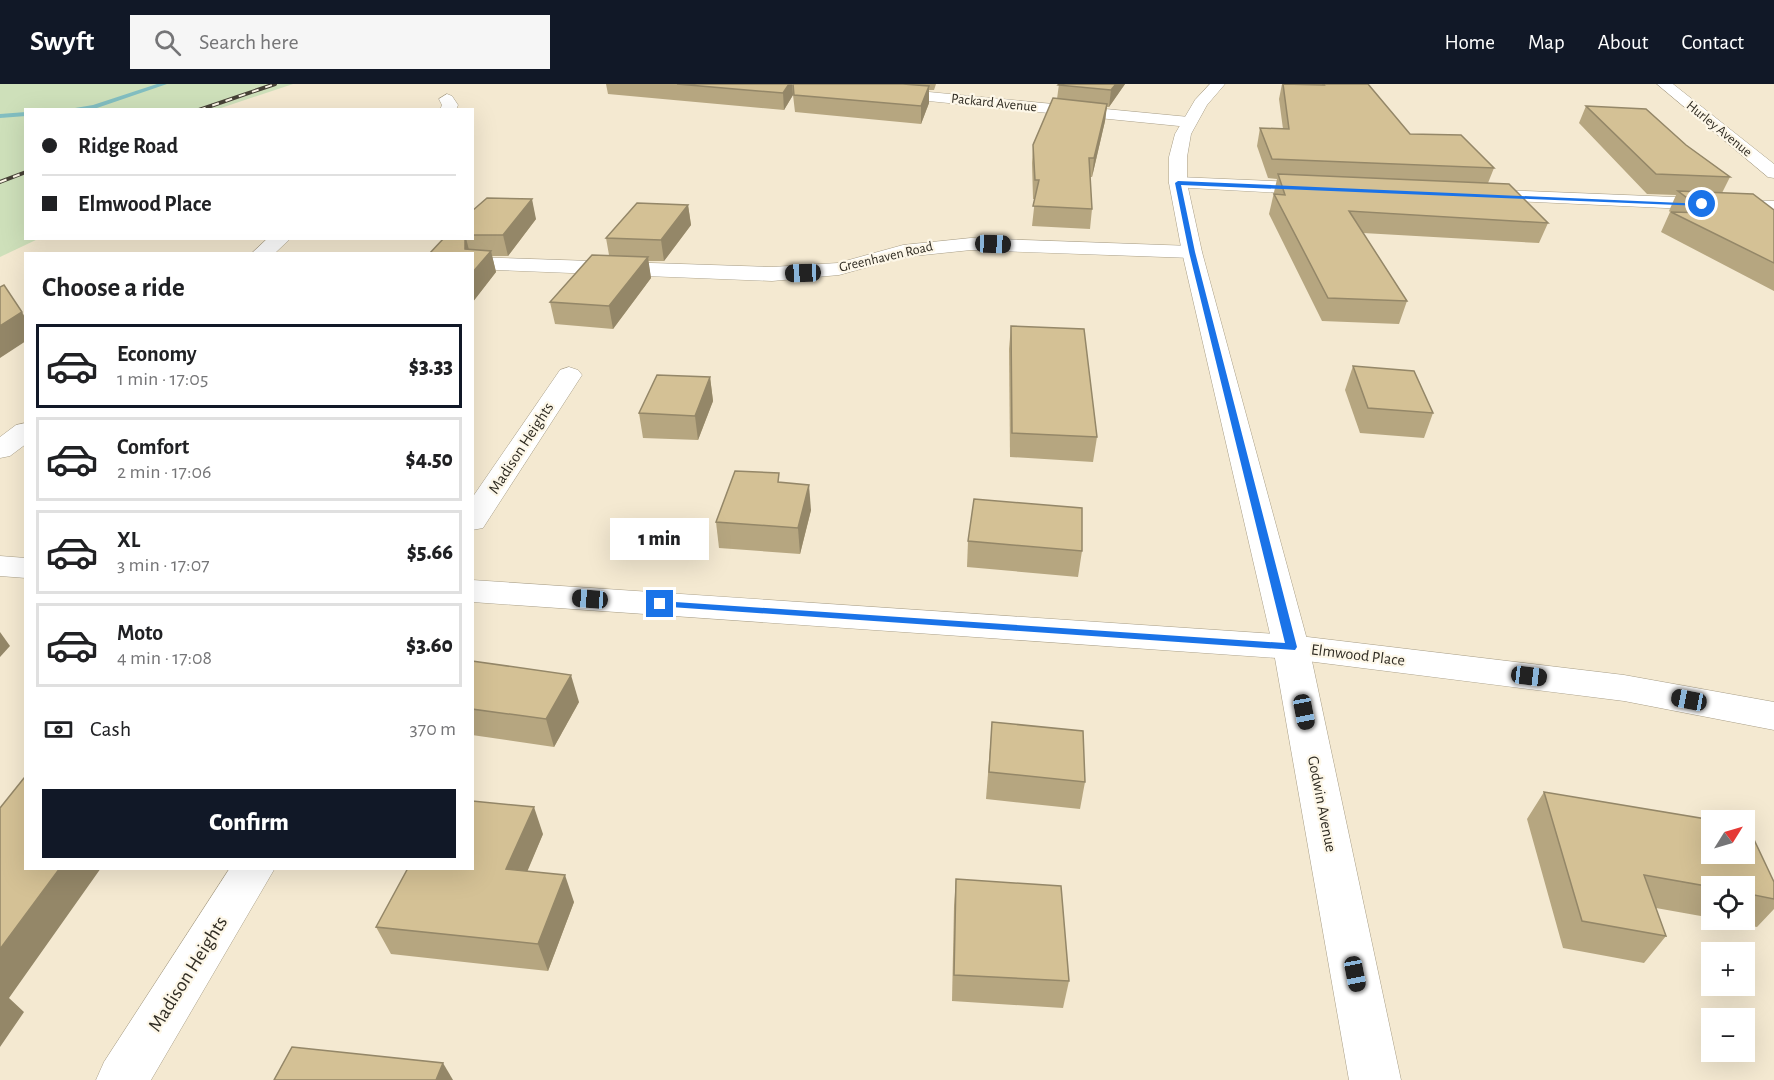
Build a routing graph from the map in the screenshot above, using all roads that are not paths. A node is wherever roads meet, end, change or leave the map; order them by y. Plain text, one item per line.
1 (799, 84) edge
2 (1218, 84) edge
3 (1664, 84) edge
4 (1188, 122) junction
5 (1774, 173) edge
6 (1178, 183) junction
7 (1333, 189) edge
8 (1464, 194) edge
9 (1774, 207) edge
10 (278, 240) edge
11 (264, 252) edge
12 (1192, 252) junction
13 (474, 263) edge
14 (569, 375) dead end
15 (24, 432) edge
16 (0, 450) edge
17 (474, 518) edge
18 (0, 566) edge
19 (24, 568) edge
20 (474, 591) edge
21 (1291, 647) junction
22 (1774, 716) edge
23 (253, 870) edge
24 (122, 1080) edge
25 (1375, 1080) edge

1 - 4 street, Packard Avenue
2 - 4 street, Godwin Avenue
3 - 5 street, Hurley Avenue
4 - 6 street, Godwin Avenue
6 - 7 street
6 - 12 street, Godwin Avenue
8 - 9 street
10 - 11 street
12 - 13 street, Greenhaven Road
12 - 21 street, Godwin Avenue
14 - 17 street, Madison Heights
15 - 16 street
18 - 19 street
20 - 21 street, Elmwood Place
21 - 22 street, Elmwood Place
21 - 25 street, Godwin Avenue
23 - 24 street, Madison Heights

